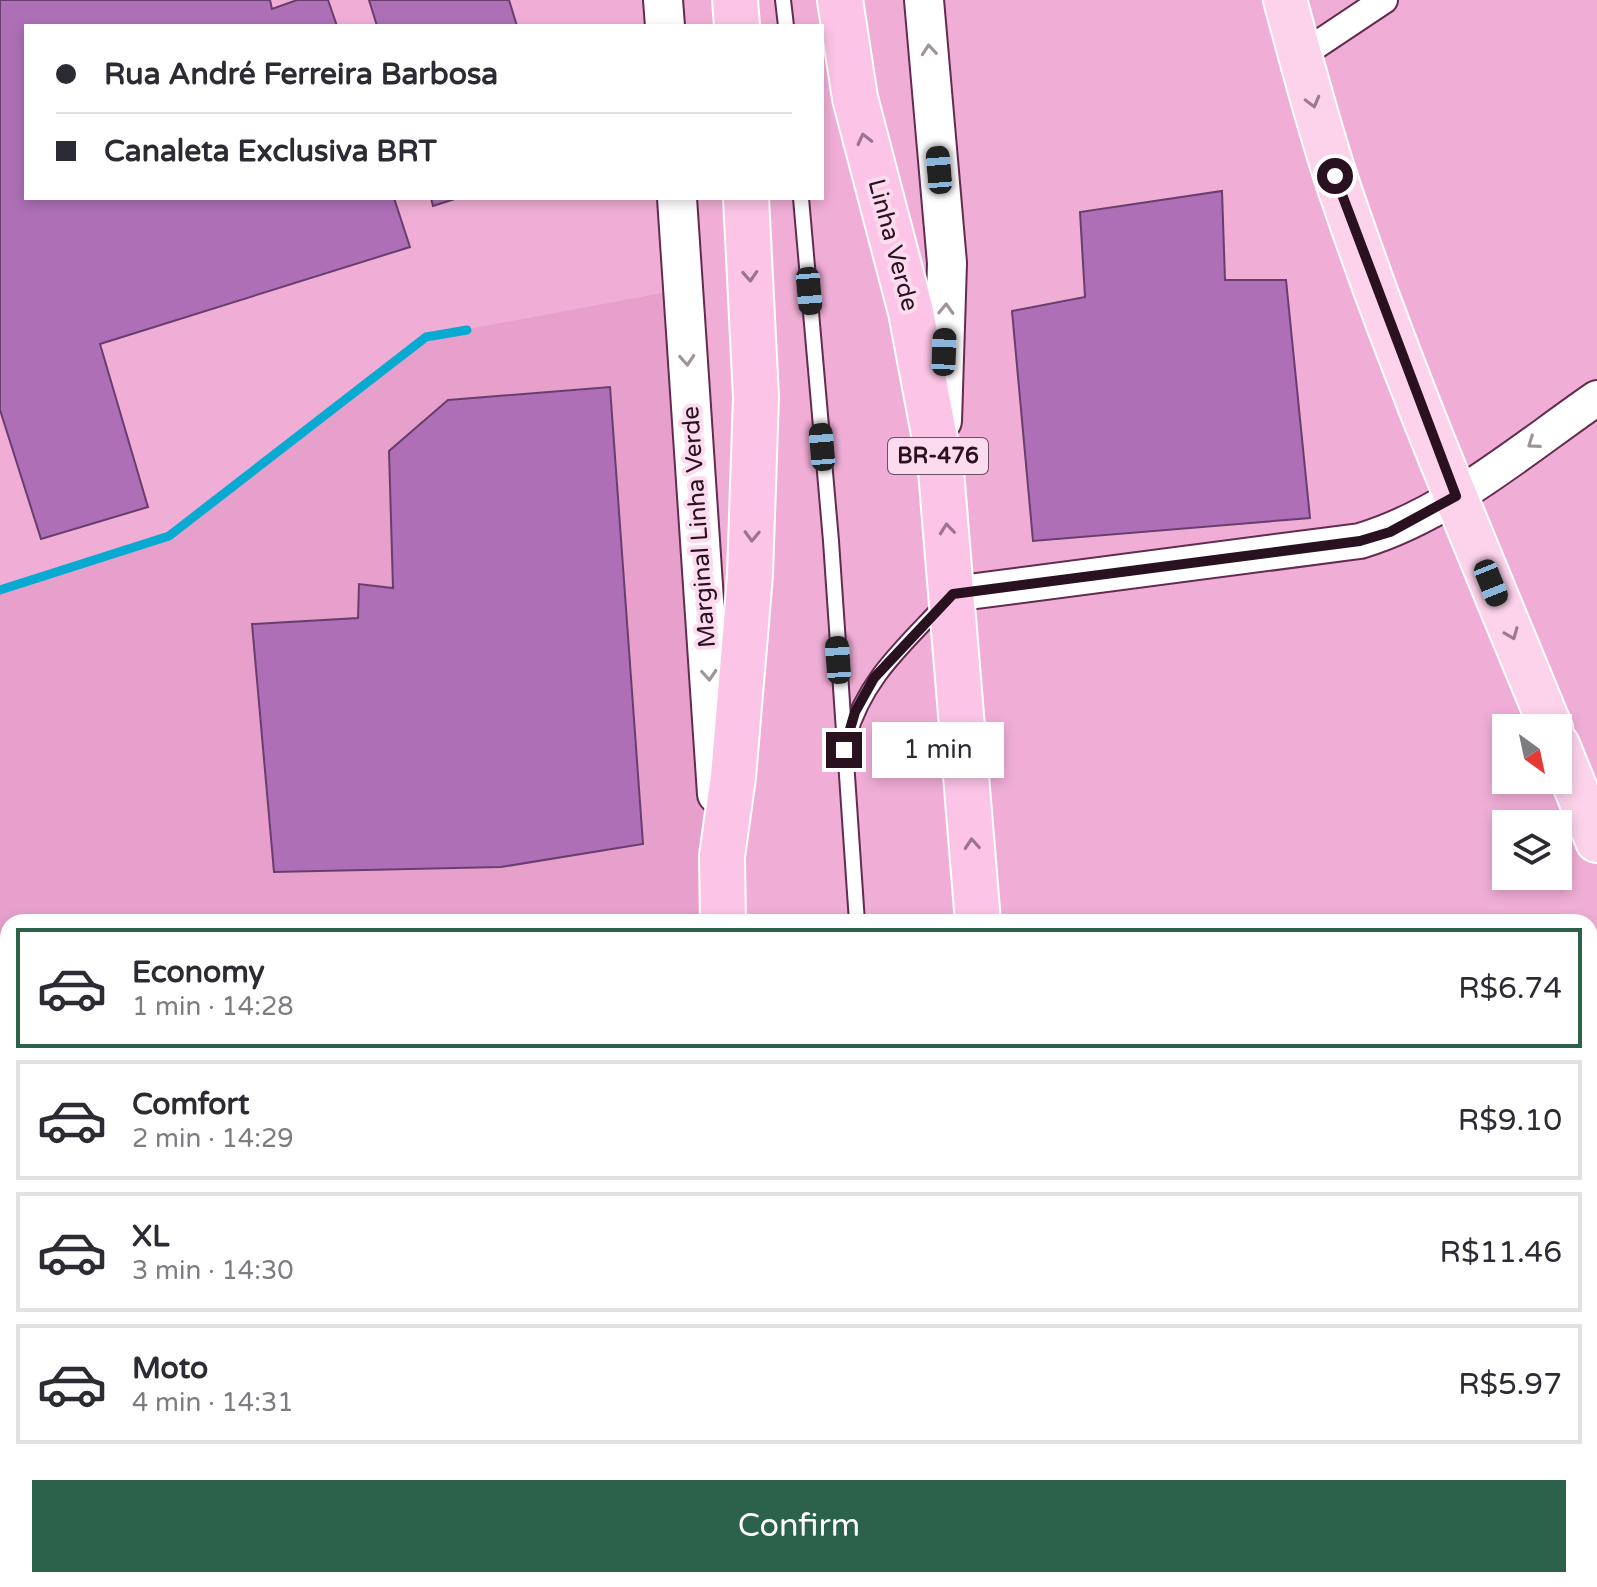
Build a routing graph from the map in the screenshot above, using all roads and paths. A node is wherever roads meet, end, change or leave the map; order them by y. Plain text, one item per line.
1 (663, 0) edge
2 (735, 0) edge
3 (783, 0) edge
4 (840, 0) edge
5 (924, 0) edge
6 (1285, 0) edge
7 (1384, 0) edge
8 (665, 24) edge
9 (737, 24) edge
10 (786, 24) edge
11 (1300, 56) junction
12 (677, 200) edge
13 (746, 200) edge
14 (801, 200) edge
15 (1597, 398) edge
16 (941, 471) junction
17 (1456, 496) junction
18 (953, 594) junction
19 (1545, 714) edge
20 (844, 750) junction
21 (1572, 779) edge
22 (1597, 841) edge
23 (722, 856) junction
24 (723, 914) edge
25 (856, 914) edge
26 (977, 914) edge

1 - 8 main road
2 - 9 highway
3 - 10 lane
16 -> 4 highway, Linha Verde / BR-476
16 -> 5 main road
6 - 11 main road
7 - 11 street
11 -> 17 main road
12 -> 23 main road, Marginal Linha Verde
13 -> 23 highway
14 - 20 lane
15 -> 17 street
18 -> 16 highway, Linha Verde / BR-476
17 - 18 street
17 -> 19 main road
18 - 20 lane
26 -> 18 highway, Linha Verde / BR-476
20 - 25 lane
21 - 22 main road
23 - 24 highway

